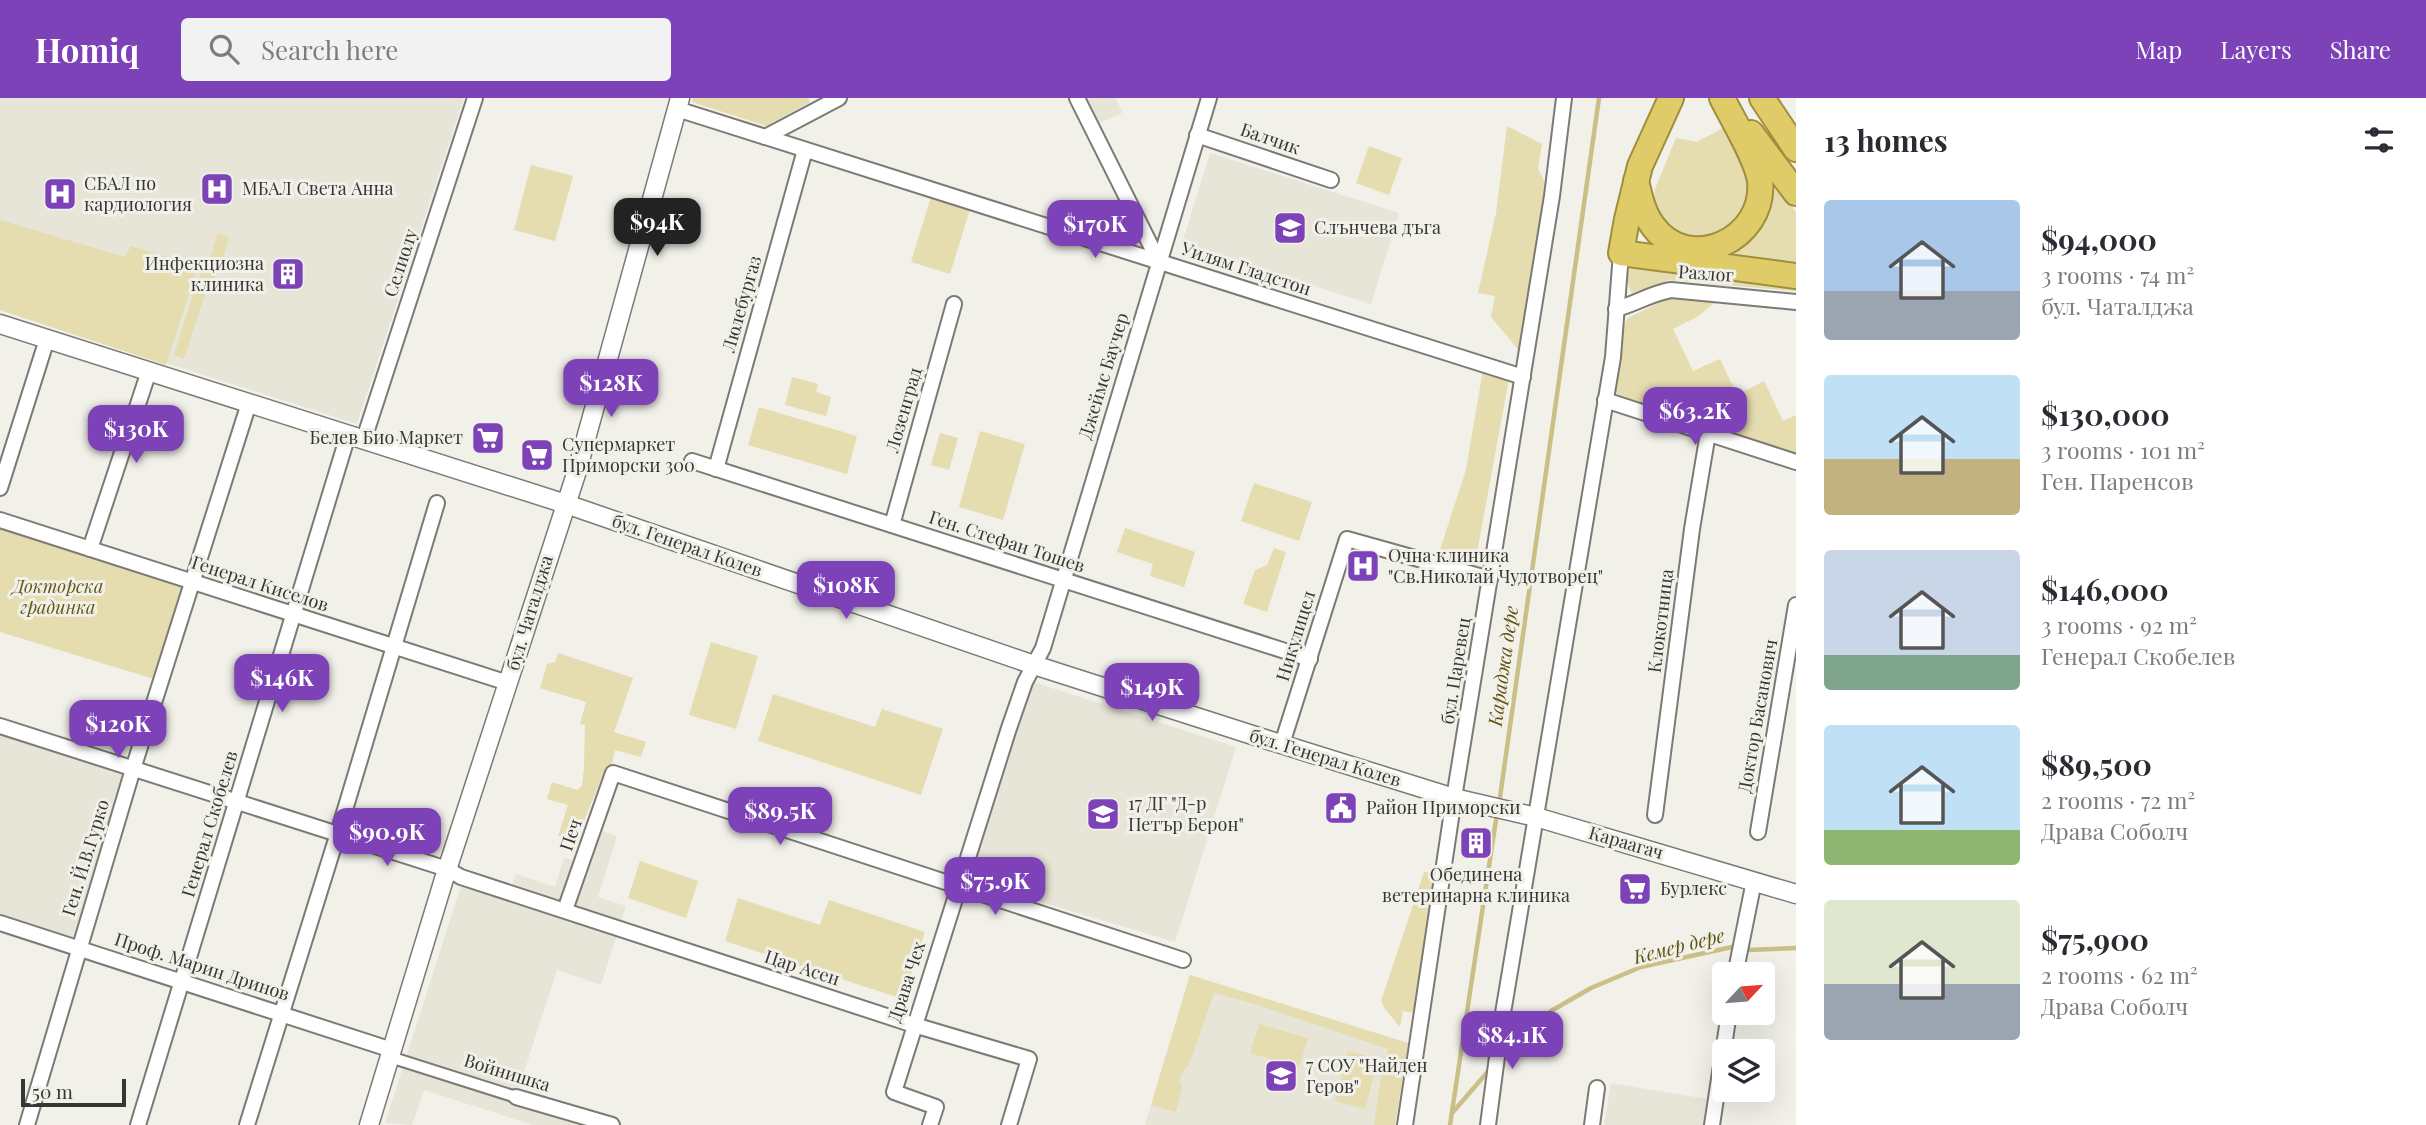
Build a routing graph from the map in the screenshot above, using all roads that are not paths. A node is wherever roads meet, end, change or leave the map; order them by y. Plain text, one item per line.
1 (475, 98) edge
2 (838, 98) edge
3 (1077, 98) edge
4 (1209, 98) edge
5 (1564, 98) edge
6 (1671, 98) edge
7 (1724, 98) edge
8 (1762, 98) edge
9 (821, 102) edge
10 (679, 104) edge
11 (1197, 135) junction
12 (765, 137) junction
13 (1796, 149) edge
14 (805, 150) junction
15 (1331, 180) dead end
16 (1636, 180) junction
17 (1796, 193) edge
18 (1621, 253) junction
19 (1159, 262) junction
20 (1796, 276) edge
21 (1796, 302) edge
22 (954, 304) dead end
23 (1616, 309) junction
24 (0, 324) edge
25 (47, 339) junction
26 (149, 371) junction
27 (1523, 377) junction
28 (1605, 400) junction
29 (249, 403) junction
30 (1708, 433) junction
31 (356, 437) junction
32 (692, 461) dead end
33 (1796, 461) edge
34 (716, 469) junction
35 (0, 488) edge
36 (437, 503) dead end
37 (566, 504) junction
38 (0, 520) edge
39 (892, 525) junction
40 (90, 549) junction
41 (1490, 579) junction
42 (1062, 580) junction
43 (191, 582) junction
44 (1796, 605) edge
45 (293, 614) junction
46 (394, 647) junction
47 (1310, 659) junction
48 (1034, 665) junction
49 (508, 683) junction
50 (0, 726) edge
51 (1282, 744) junction
52 (133, 769) junction
53 (1461, 799) junction
54 (237, 802) junction
55 (1655, 815) dead end
56 (1536, 817) junction
57 (1758, 832) dead end
58 (338, 833) junction
59 (447, 869) junction
60 (1754, 881) junction
61 (958, 887) junction
62 (1796, 894) edge
63 (565, 910) junction
64 (0, 923) edge
65 (79, 948) junction
66 (1183, 960) dead end
67 (1737, 962) edge
68 (182, 983) junction
69 (281, 1013) junction
70 (914, 1025) junction
71 (1728, 1026) edge
72 (391, 1053) junction
73 (1597, 1088) dead end
74 (516, 1097) joint
75 (27, 1125) edge
76 (138, 1125) edge
77 (247, 1125) edge
78 (369, 1125) edge
79 (612, 1125) edge
80 (930, 1125) edge
81 (1009, 1125) edge
82 (1405, 1125) edge
83 (1488, 1125) edge
84 (1591, 1125) edge
85 (1712, 1125) edge

1 - 31 street, Селиолу
2 - 9 street
3 - 19 street
4 - 11 street, Джеймс Баучер
5 - 27 street, бул. Царевец
6 - 16 highway
7 - 16 highway
7 - 17 highway
8 - 13 highway
9 - 12 street
10 - 12 street, Уилям Гладстон
10 - 37 street, бул. Чаталджа
11 - 15 street, Балчик
11 - 19 street, Джеймс Баучер
12 - 14 street, Уилям Гладстон
14 - 19 street, Уилям Гладстон
14 - 34 street, Люлебургаз
16 - 18 highway
18 - 20 highway
18 - 23 street
19 - 27 street, Уилям Гладстон
19 - 42 street, Джеймс Баучер
21 - 23 street, Разлог
22 - 39 street, Лозенград
23 - 28 street
24 - 25 street, бул. Генерал Колев
25 - 26 street, бул. Генерал Колев
25 - 35 street
26 - 29 street, бул. Генерал Колев
26 - 40 street
27 - 41 street, бул. Царевец
28 - 30 street
28 - 56 street
29 - 31 street, бул. Генерал Колев
29 - 43 street, Ген. Й.В.Гурко
30 - 33 street
30 - 55 street, Клокотница
31 - 37 street, бул. Генерал Колев
31 - 45 street, Генерал Скобелев
32 - 34 street, Ген. Стефан Тошев
34 - 39 street, Ген. Стефан Тошев
36 - 46 street
37 - 48 street, бул. Генерал Колев
37 - 49 street, бул. Чаталджа
38 - 40 street, Генерал Киселов
39 - 42 street, Ген. Стефан Тошев
40 - 43 street, Генерал Киселов
41 - 47 street, Никулицел
41 - 53 street, бул. Царевец
42 - 47 street, Ген. Стефан Тошев
42 - 48 street, Джеймс Баучер
43 - 45 street, Генерал Киселов
43 - 52 street, Ген. Й.В.Гурко
44 - 57 street, Доктор Басанович
45 - 46 street, Генерал Киселов
45 - 54 street, Генерал Скобелев
46 - 49 street, Генерал Киселов
46 - 58 street
47 - 51 street, Никулицел
48 - 51 street, бул. Генерал Колев
48 - 61 street, Драва Чех
49 - 59 street, бул. Чаталджа
50 - 52 street
51 - 53 street, бул. Генерал Колев
52 - 54 street
52 - 65 street, Ген. Й.В.Гурко
53 - 56 street, Караагач
53 - 82 street, бул. Царевец
54 - 58 street
54 - 68 street, Генерал Скобелев
56 - 60 street, Караагач
56 - 83 street
58 - 59 street
58 - 69 street
59 - 63 street, Цар Асен
59 - 72 street, бул. Чаталджа
60 - 62 street, Караагач
60 - 67 street
61 - 63 street, Печ
61 - 66 street
61 - 70 street, Драва Чех
63 - 70 street, Цар Асен
64 - 65 street, Проф. Марин Дринов
65 - 68 street, Проф. Марин Дринов
65 - 75 street, Ген. Й.В.Гурко
68 - 69 street, Проф. Марин Дринов
68 - 76 street, Генерал Скобелев
69 - 72 street, Проф. Марин Дринов
69 - 77 street
70 - 80 street, Драва Чех
70 - 81 street, Цар Асен
71 - 85 street
72 - 74 street, Войнишка
72 - 78 street, бул. Чаталджа
73 - 84 street
74 - 79 street, Войнишка

